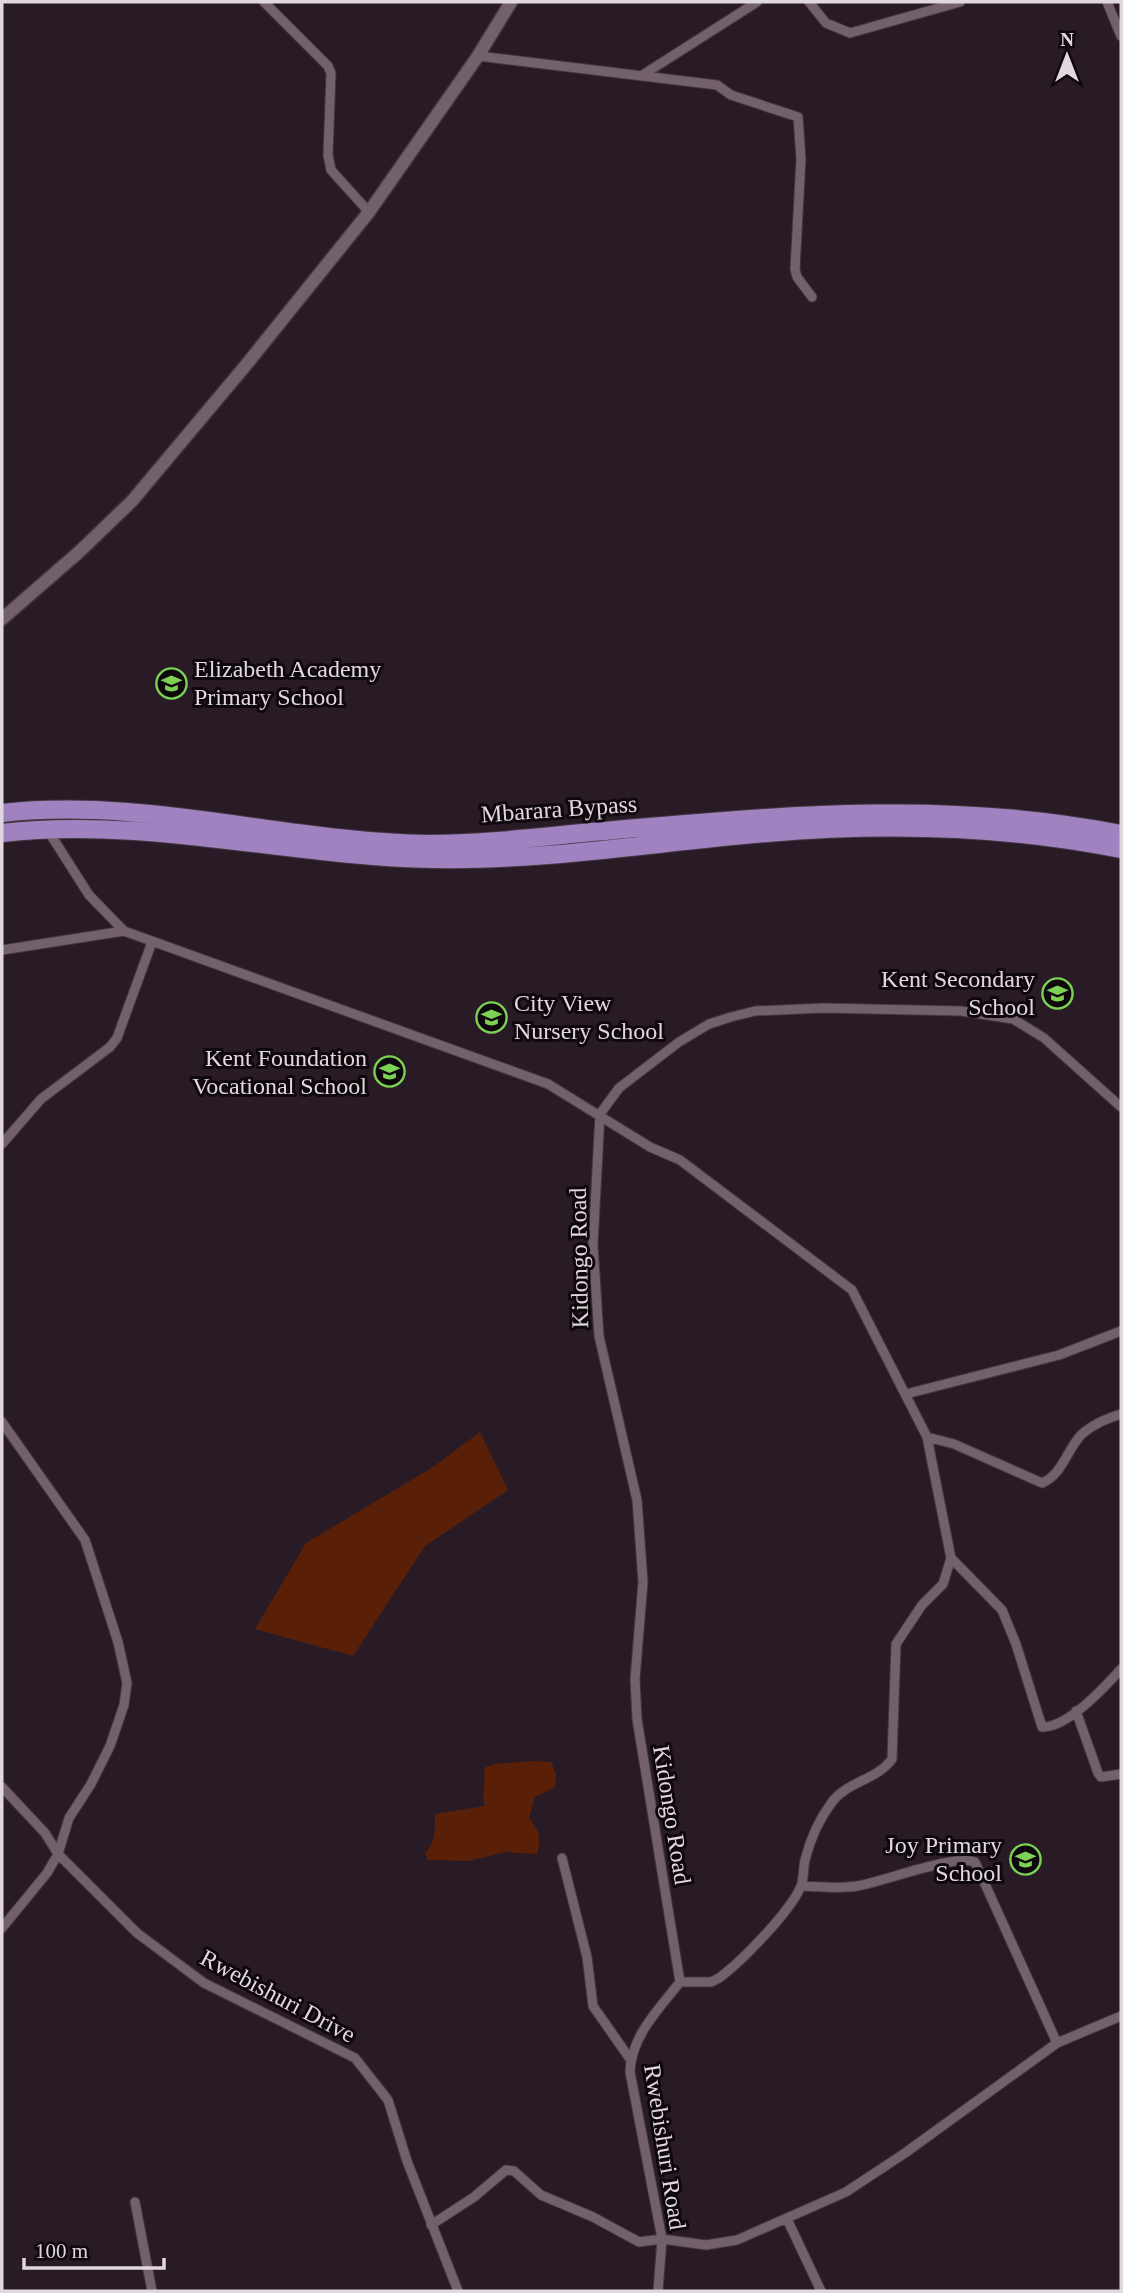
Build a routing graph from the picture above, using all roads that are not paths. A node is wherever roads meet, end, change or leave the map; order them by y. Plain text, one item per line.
1 (264, 2) edge
2 (511, 2) edge
3 (757, 2) edge
4 (809, 2) edge
5 (960, 2) edge
6 (1107, 2) edge
7 (1121, 36) edge
8 (478, 56) junction
9 (641, 76) junction
10 (369, 212) junction
11 (813, 297) dead end
12 (2, 619) edge
13 (2, 813) edge
14 (47, 828) junction
15 (2, 833) edge
16 (1121, 834) edge
17 (1121, 849) edge
18 (124, 932) junction
19 (152, 942) junction
20 (2, 950) edge
21 (1121, 1107) edge
22 (600, 1114) junction
23 (2, 1144) edge
24 (1121, 1331) edge
25 (906, 1394) junction
26 (1121, 1414) edge
27 (2, 1422) edge
28 (927, 1437) junction
29 (951, 1559) junction
30 (1121, 1669) edge
31 (1076, 1711) junction
32 (1121, 1774) edge
33 (2, 1787) edge
34 (58, 1854) junction
35 (562, 1858) dead end
36 (801, 1886) junction
37 (2, 1928) edge
38 (680, 1982) junction
39 (1121, 2017) edge
40 (1058, 2043) junction
41 (630, 2059) junction
42 (135, 2202) dead end
43 (787, 2219) junction
44 (431, 2225) junction
45 (662, 2239) junction
46 (152, 2291) edge
47 (458, 2291) edge
48 (658, 2291) edge
49 (821, 2291) edge

1 - 10 street
2 - 8 main road
3 - 9 street
4 - 5 street
6 - 7 street
8 - 9 street
8 - 10 main road
9 - 11 street
10 - 12 main road
13 - 16 highway, Mbarara Bypass
14 - 15 highway, Mbarara Bypass
14 - 17 highway, Mbarara Bypass
14 - 18 street
18 - 19 street
18 - 20 street
19 - 22 street
19 - 23 street
21 - 22 street
22 - 25 street
22 - 38 street, Kidongo Road
24 - 25 street
25 - 28 street
26 - 28 street
27 - 34 street
28 - 29 street
29 - 31 street
29 - 36 street
30 - 31 street
31 - 32 street
33 - 34 street, Rwebishuri Drive
34 - 37 street
34 - 44 street, Rwebishuri Drive
35 - 41 street
36 - 38 street
36 - 40 street
38 - 41 street, Rwebishuri Road
39 - 40 street
40 - 43 street
41 - 45 street, Rwebishuri Road
42 - 46 street
43 - 45 street
43 - 49 street
44 - 45 street
44 - 47 street, Rwebishuri Drive
45 - 48 street, Rwebishuri Road

